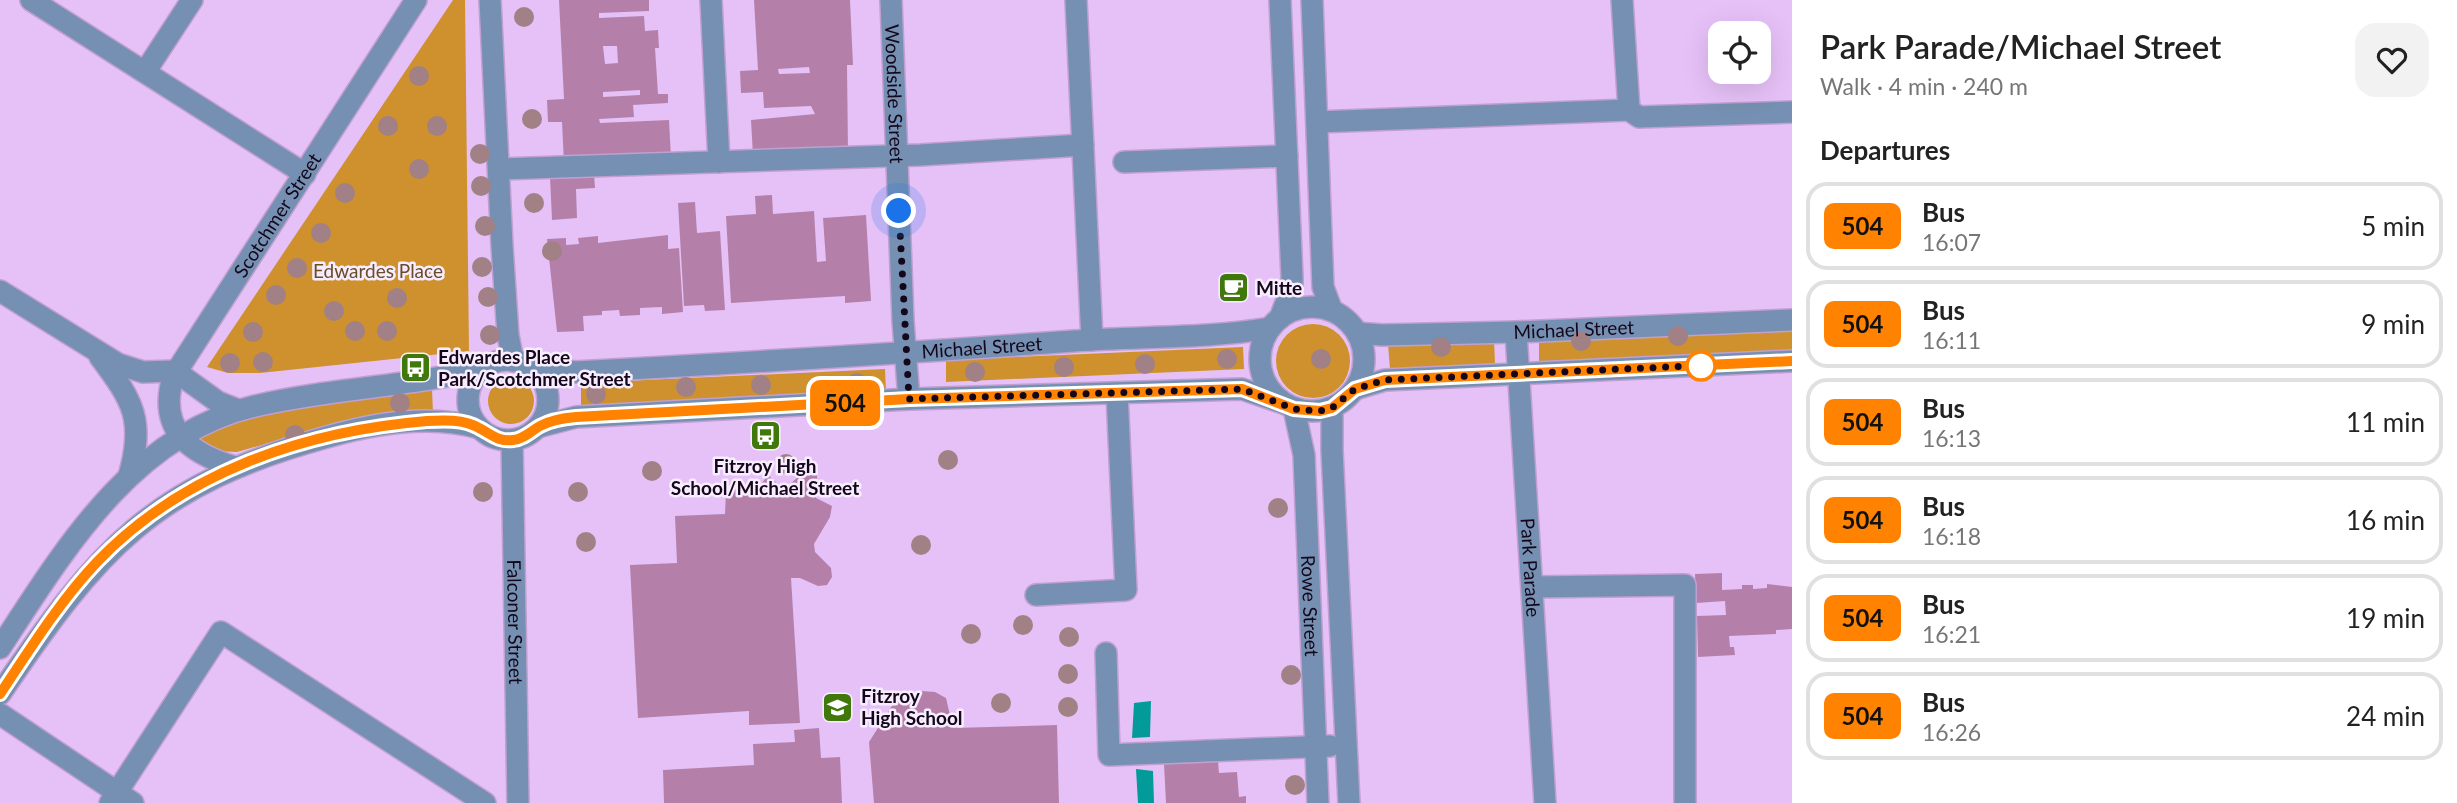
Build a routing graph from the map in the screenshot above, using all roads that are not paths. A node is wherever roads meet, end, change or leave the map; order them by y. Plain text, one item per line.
1 (32, 0) edge
2 (192, 0) edge
3 (416, 0) edge
4 (490, 0) edge
5 (711, 0) edge
6 (891, 0) edge
7 (1076, 0) edge
8 (1280, 0) edge
9 (1312, 0) edge
10 (1622, 0) edge
11 (145, 72) junction
12 (1629, 110) junction
13 (1792, 111) edge
14 (1317, 122) junction
15 (1083, 145) junction
16 (897, 155) junction
17 (1287, 156) junction
18 (719, 162) junction
19 (1124, 162) dead end
20 (499, 169) junction
21 (305, 174) junction
22 (0, 291) edge
23 (1332, 311) junction
24 (1792, 320) edge
25 (1275, 323) junction
26 (1357, 332) junction
27 (1516, 332) junction
28 (1092, 340) junction
29 (97, 352) junction
30 (906, 355) junction
31 (1792, 361) edge
32 (520, 364) junction
33 (485, 368) junction
34 (175, 371) junction
35 (1518, 375) junction
36 (1355, 389) junction
37 (1116, 393) junction
38 (909, 399) junction
39 (1288, 406) junction
40 (1332, 408) junction
41 (238, 410) junction
42 (538, 427) junction
43 (479, 428) junction
44 (180, 437) junction
45 (512, 440) junction
46 (235, 467) junction
47 (129, 476) junction
48 (1532, 587) junction
49 (1036, 595) dead end
50 (0, 648) edge
51 (1107, 653) dead end
52 (0, 694) edge
53 (0, 714) edge
54 (1316, 746) junction
55 (1346, 747) junction
56 (120, 799) edge
57 (485, 803) edge
58 (518, 803) edge
59 (1318, 803) edge
60 (1349, 803) edge
61 (1545, 803) edge
62 (1685, 803) edge

1 - 11 street
2 - 11 street
3 - 21 street, Scotchmer Street
4 - 20 street
5 - 18 street
6 - 16 street, Woodside Street
7 - 15 street
8 - 17 street
9 - 14 street
10 - 12 street
11 - 21 street
12 - 13 street
12 - 14 street
14 - 23 street
15 - 16 street
15 - 28 street
16 - 18 street
16 - 30 street, Woodside Street
17 - 19 street
17 - 25 street
18 - 20 street
20 - 32 street
21 - 34 street, Scotchmer Street
22 - 29 street
23 - 25 street
23 - 26 street
24 - 27 street, Michael Street
25 - 28 street, Michael Street
25 - 39 street
26 - 27 street, Michael Street
26 - 36 street
27 - 35 street, Park Parade
28 - 30 street, Michael Street
29 - 34 street
29 - 47 street
30 - 32 street, Michael Street
30 - 38 street, Woodside Street
31 - 35 street
32 - 33 street
32 - 42 street
33 - 41 street
33 - 43 street
34 - 41 street
34 - 44 street, Scotchmer Street
35 - 36 street
35 - 48 street, Park Parade
36 - 40 street
37 - 38 street
37 - 39 street
37 - 49 street
38 - 42 street
39 - 40 street
39 - 54 street, Rowe Street
40 - 55 street, Rowe Street
41 - 44 street
42 - 45 street
43 - 45 street
43 - 46 street
44 - 46 street
44 - 47 street
45 - 58 street, Falconer Street
46 - 52 street
47 - 50 street
48 - 61 street, Park Parade
48 - 62 street
51 - 54 street
53 - 56 street
54 - 55 street
54 - 59 street, Rowe Street
55 - 60 street, Rowe Street
56 - 57 street

